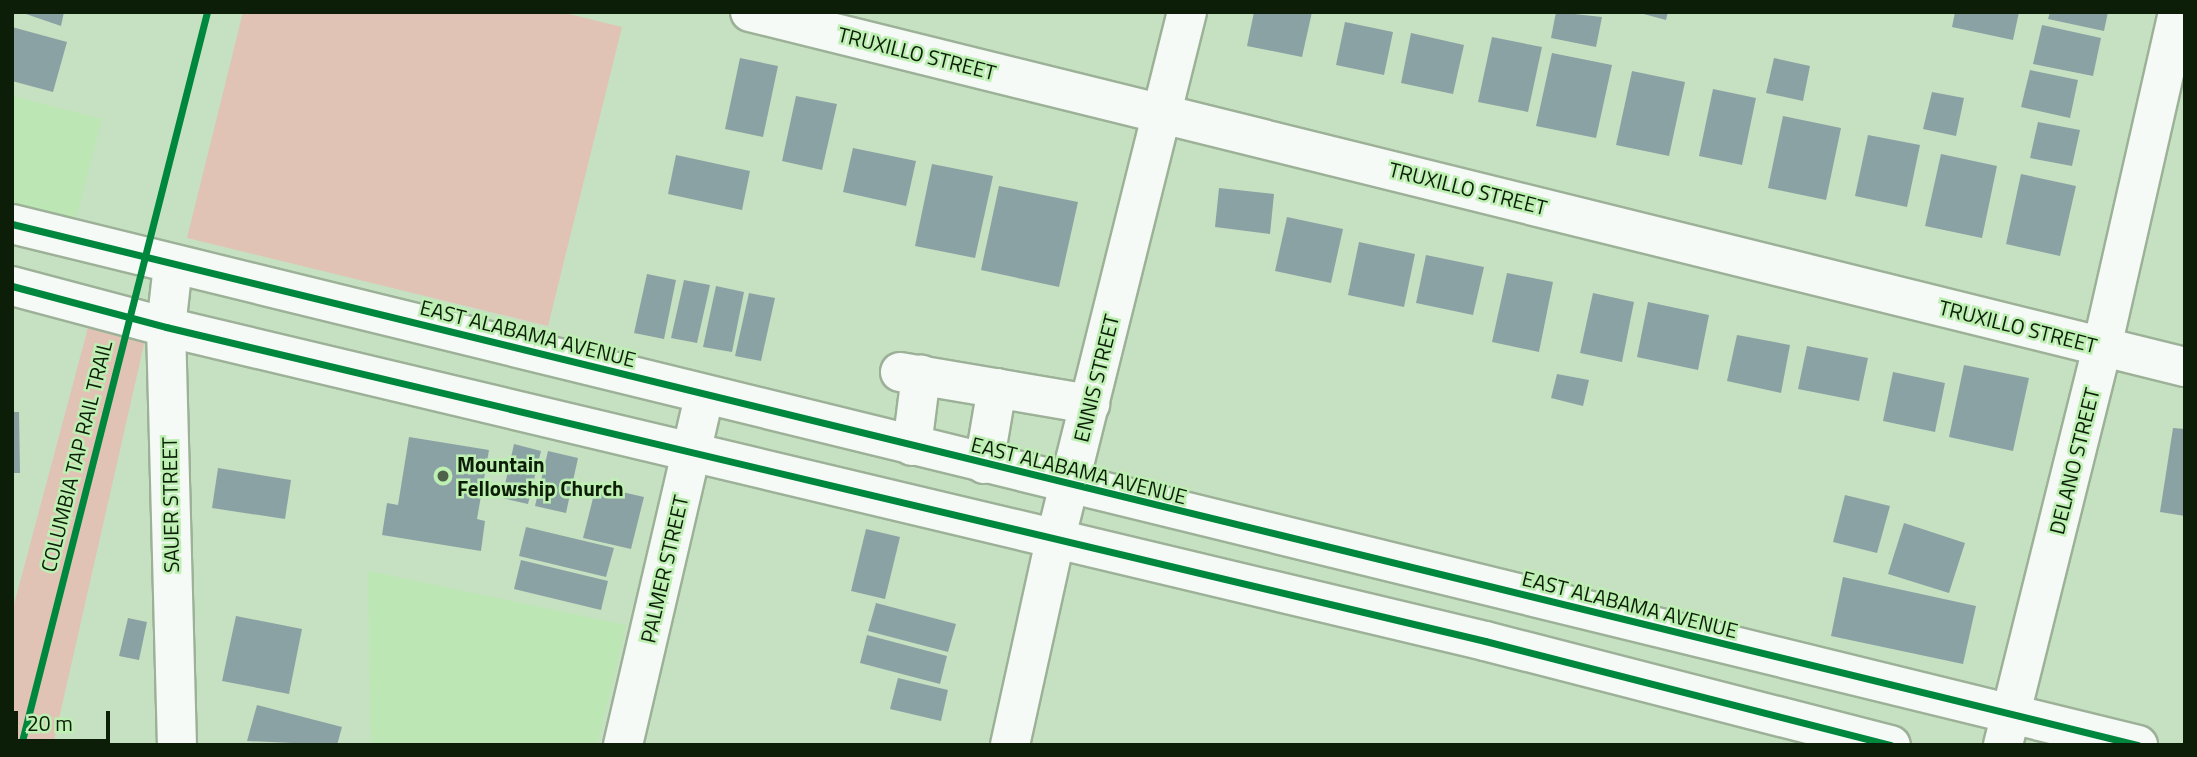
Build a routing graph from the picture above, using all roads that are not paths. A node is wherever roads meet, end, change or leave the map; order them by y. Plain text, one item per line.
1 (750, 12) edge
2 (1187, 12) edge
3 (2178, 12) edge
4 (1162, 112) junction
5 (12, 224) edge
6 (173, 265) junction
7 (12, 286) edge
8 (166, 327) junction
9 (2102, 347) junction
10 (2185, 367) edge
11 (998, 388) junction
12 (705, 394) junction
13 (1090, 404) junction
14 (912, 446) junction
15 (691, 453) junction
16 (984, 464) junction
17 (1069, 486) junction
18 (1055, 541) junction
19 (2007, 729) edge
20 (177, 745) edge
21 (622, 745) edge
22 (1010, 745) edge
23 (1891, 745) edge
24 (2138, 745) edge

1 - 4 street, TRUXILLO STREET
2 - 4 street, ENNIS STREET
3 - 9 street, DELANO STREET
4 - 9 street, TRUXILLO STREET
4 - 13 street, ENNIS STREET
5 - 6 street, EAST ALABAMA AVENUE
6 - 8 street, SAUER STREET
6 - 12 street, EAST ALABAMA AVENUE
7 - 8 street
8 - 15 street
8 - 20 street, SAUER STREET
9 - 10 street, TRUXILLO STREET
9 - 19 street, DELANO STREET
11 - 13 street
11 - 14 street
11 - 16 street
12 - 14 street, EAST ALABAMA AVENUE
12 - 15 street, PALMER STREET
13 - 17 street, ENNIS STREET
14 - 16 street, EAST ALABAMA AVENUE
15 - 18 street
15 - 21 street, PALMER STREET
16 - 17 street, EAST ALABAMA AVENUE
17 - 18 street, ENNIS STREET
17 - 19 street, EAST ALABAMA AVENUE
18 - 22 street, ENNIS STREET
18 - 23 street
19 - 24 street, EAST ALABAMA AVENUE

